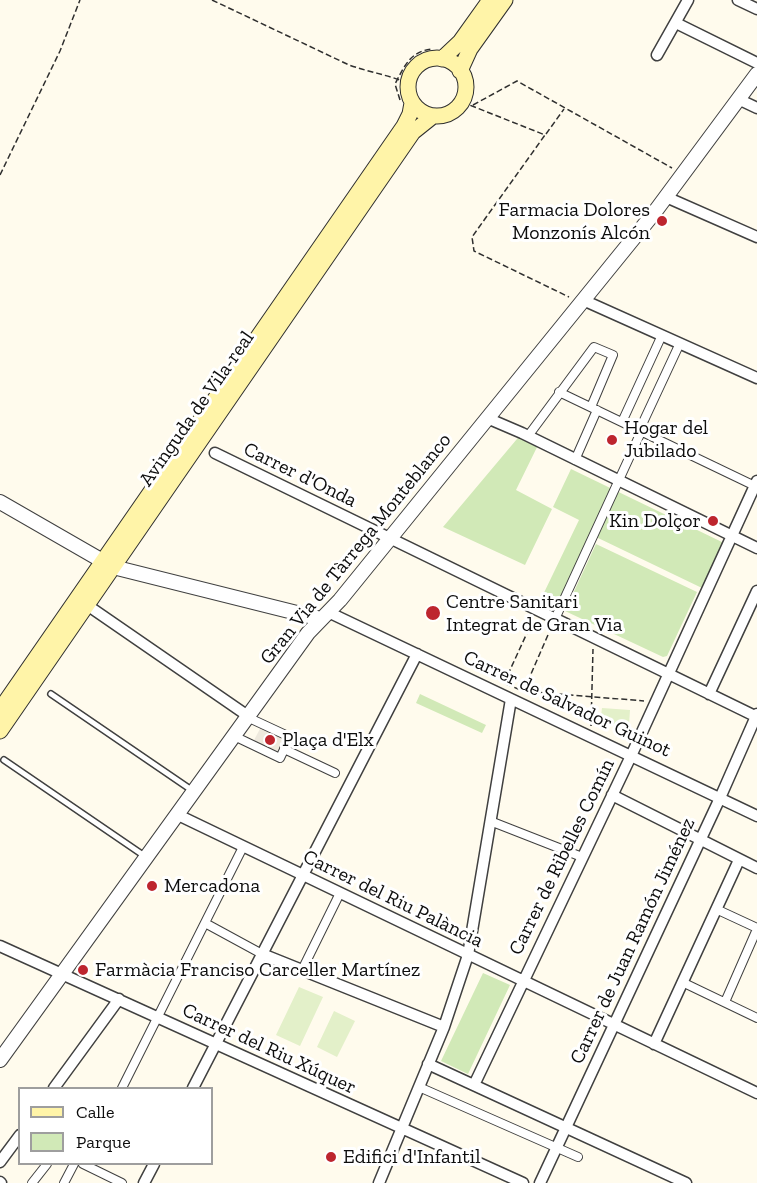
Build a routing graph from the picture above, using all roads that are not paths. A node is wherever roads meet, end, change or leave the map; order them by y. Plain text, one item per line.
1 (490, 0) edge
2 (504, 0) edge
3 (688, 0) edge
4 (738, 0) edge
5 (757, 9) edge
6 (678, 24) dead end
7 (438, 54) junction
8 (657, 55) dead end
9 (757, 63) edge
10 (460, 71) junction
11 (757, 74) edge
12 (738, 99) junction
13 (407, 105) junction
14 (757, 108) edge
15 (433, 116) junction
16 (666, 196) junction
17 (757, 237) edge
18 (583, 300) junction
19 (662, 335) junction
20 (680, 343) junction
21 (757, 378) edge
22 (559, 392) junction
23 (594, 409) junction
24 (487, 418) junction
25 (622, 422) junction
26 (640, 431) junction
27 (528, 436) junction
28 (215, 453) dead end
29 (575, 460) junction
30 (618, 481) junction
31 (756, 484) edge
32 (0, 502) edge
33 (732, 536) junction
34 (389, 539) junction
35 (757, 548) edge
36 (107, 565) junction
37 (757, 591) edge
38 (87, 605) junction
39 (325, 616) junction
40 (555, 619) junction
41 (417, 654) junction
42 (668, 674) junction
43 (51, 694) dead end
44 (709, 694) junction
45 (511, 699) junction
46 (0, 710) edge
47 (247, 716) junction
48 (757, 716) edge
49 (0, 731) edge
50 (234, 736) junction
51 (284, 749) junction
52 (631, 756) junction
53 (4, 760) dead end
54 (335, 773) dead end
55 (193, 791) junction
56 (612, 795) junction
57 (720, 798) junction
58 (176, 814) junction
59 (757, 816) edge
60 (490, 821) junction
61 (700, 841) junction
62 (243, 847) junction
63 (146, 856) junction
64 (582, 857) junction
65 (739, 860) junction
66 (757, 868) edge
67 (303, 875) junction
68 (340, 893) junction
69 (716, 909) junction
70 (205, 923) junction
71 (757, 928) edge
72 (0, 946) edge
73 (262, 954) junction
74 (468, 955) junction
75 (302, 970) junction
76 (62, 973) junction
77 (523, 981) junction
78 (682, 982) junction
79 (119, 999) junction
80 (725, 1002) junction
81 (158, 1017) junction
82 (757, 1018) edge
83 (614, 1024) junction
84 (444, 1027) junction
85 (216, 1044) junction
86 (654, 1044) junction
87 (0, 1060) edge
88 (428, 1064) junction
89 (474, 1085) junction
90 (55, 1087) edge
91 (123, 1087) edge
92 (194, 1087) edge
93 (419, 1087) junction
94 (757, 1093) edge
95 (566, 1127) junction
96 (401, 1129) junction
97 (18, 1138) edge
98 (556, 1148) junction
99 (578, 1157) dead end
100 (0, 1162) edge
101 (46, 1165) edge
102 (73, 1165) edge
103 (85, 1165) edge
104 (153, 1165) edge
105 (32, 1183) edge
106 (64, 1183) edge
107 (122, 1183) edge
108 (144, 1183) edge
109 (379, 1183) edge
110 (523, 1183) edge
111 (540, 1183) edge
112 (686, 1183) edge

1 - 7 main road
2 - 10 main road
3 - 8 street
4 - 5 street
6 - 9 street
7 - 10 main road
7 - 13 main road
10 - 15 main road
11 - 12 street, Gran Via de Tàrrega Monteblanco
12 - 14 street
12 - 16 street, Gran Via de Tàrrega Monteblanco
13 - 15 main road
13 - 36 main road, Avinguda de Vila-real
15 - 36 main road, Avinguda de Vila-real
16 - 17 street
16 - 18 street, Gran Via de Tàrrega Monteblanco
18 - 19 street
18 - 24 street, Gran Via de Tàrrega Monteblanco
19 - 20 street
19 - 25 street
20 - 21 street
20 - 26 street
22 - 23 street
22 - 23 street
22 - 27 street
23 - 25 street
23 - 29 street
24 - 27 street
24 - 34 street, Gran Via de Tàrrega Monteblanco
25 - 26 street
26 - 30 street
26 - 31 street
27 - 29 street
28 - 34 street, Carrer d'Onda
29 - 30 street
30 - 33 street
30 - 40 street
31 - 33 street, Carrer de Ribelles Comín
32 - 36 street, Carrer de Salvador Guinot
33 - 35 street
33 - 42 street, Carrer de Ribelles Comín
34 - 39 street, Gran Via de Tàrrega Monteblanco
34 - 40 street, Carrer d'Onda
36 - 38 main road, Avinguda de Vila-real
36 - 39 street, Carrer de Salvador Guinot
36 - 46 main road, Avinguda de Vila-real
37 - 44 street
38 - 47 street
38 - 49 main road, Avinguda de Vila-real
39 - 41 street, Carrer de Salvador Guinot
39 - 47 street, Gran Via de Tàrrega Monteblanco
40 - 42 street, Carrer d'Onda
41 - 45 street, Carrer de Salvador Guinot
41 - 67 street
42 - 44 street, Carrer d'Onda
42 - 52 street, Carrer de Ribelles Comín
43 - 55 lane
44 - 48 street, Carrer d'Onda
45 - 52 street, Carrer de Salvador Guinot
45 - 60 street
47 - 50 street, Gran Via de Tàrrega Monteblanco
47 - 51 street
48 - 57 street, Carrer de Juan Ramón Jiménez
50 - 51 street
50 - 55 street, Gran Via de Tàrrega Monteblanco
51 - 54 street
52 - 56 street, Carrer de Ribelles Comín
52 - 57 street, Carrer de Salvador Guinot
53 - 63 lane
55 - 58 street, Gran Via de Tàrrega Monteblanco
56 - 61 street
56 - 64 street, Carrer de Ribelles Comín
57 - 59 street, Carrer de Salvador Guinot
57 - 61 street, Carrer de Juan Ramón Jiménez
58 - 62 street, Carrer del Riu Palància
58 - 63 street, Gran Via de Tàrrega Monteblanco
60 - 64 street
60 - 74 street
61 - 65 street
61 - 83 street, Carrer de Juan Ramón Jiménez
62 - 67 street, Carrer del Riu Palància
62 - 70 street
63 - 76 street, Gran Via de Tàrrega Monteblanco
64 - 77 street, Carrer de Ribelles Comín
65 - 66 street
65 - 69 street
67 - 68 street, Carrer del Riu Palància
67 - 73 street
68 - 74 street, Carrer del Riu Palància
68 - 75 street
69 - 71 street
69 - 78 street
70 - 73 street
70 - 81 street
71 - 80 street
72 - 76 street, Carrer del Riu Xúquer
73 - 75 street
73 - 85 street
74 - 77 street, Carrer del Riu Palància
74 - 84 street
75 - 84 street
76 - 79 street, Carrer del Riu Xúquer
76 - 87 street, Gran Via de Tàrrega Monteblanco
77 - 83 street, Carrer del Riu Palància
77 - 89 street, Carrer de Ribelles Comín
78 - 80 street
78 - 86 street
79 - 81 street, Carrer del Riu Xúquer
79 - 90 street
80 - 82 street
81 - 85 street, Carrer del Riu Xúquer
81 - 91 street
83 - 86 street, Carrer del Riu Palància
83 - 95 street, Carrer de Juan Ramón Jiménez
84 - 88 street
85 - 92 street
85 - 96 street, Carrer del Riu Xúquer
86 - 94 street, Carrer del Riu Palància
88 - 89 street
88 - 93 street
89 - 95 street
93 - 96 street
93 - 98 street
95 - 98 street, Carrer de Juan Ramón Jiménez
95 - 112 street
96 - 109 street
96 - 110 street, Carrer del Riu Xúquer
97 - 100 street
98 - 99 street
98 - 111 street, Carrer de Juan Ramón Jiménez
101 - 105 street
102 - 106 street
103 - 107 street
104 - 108 street

